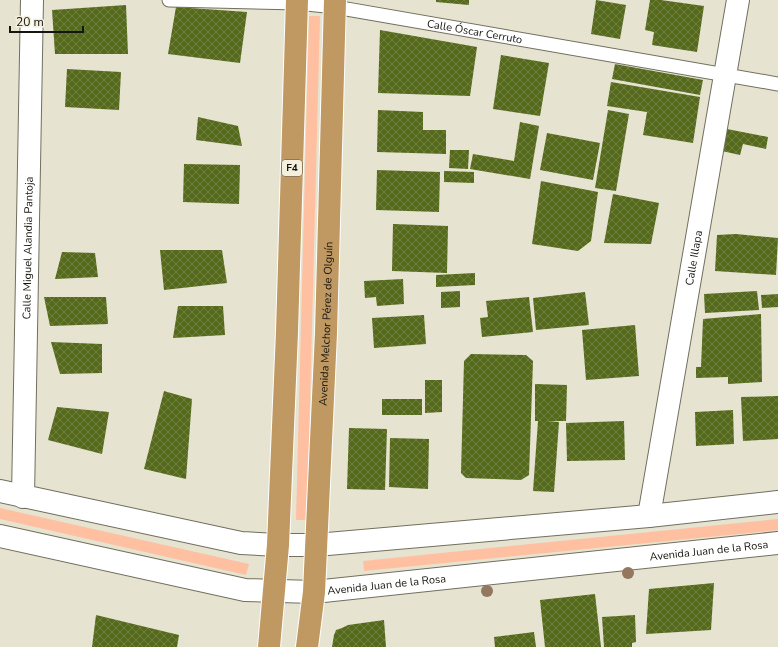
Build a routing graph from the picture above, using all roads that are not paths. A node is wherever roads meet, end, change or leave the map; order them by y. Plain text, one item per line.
1 (32, 0) edge
2 (169, 0) edge
3 (738, 0) edge
4 (297, 1) edge
5 (335, 4) edge
6 (725, 74) junction
7 (778, 84) edge
8 (0, 491) edge
9 (23, 496) junction
10 (778, 502) edge
11 (649, 516) junction
12 (0, 536) edge
13 (778, 543) edge
14 (278, 546) junction
15 (316, 546) junction
16 (274, 592) junction
17 (314, 592) junction
18 (269, 647) edge
19 (307, 647) edge

1 - 9 main road, Calle Miguel Alandia Pantoja
2 - 4 lane, Calle Óscar Cerruto
3 - 6 main road, Calle Illapa
4 - 5 lane, Calle Óscar Cerruto
4 - 14 highway, F4
5 - 6 lane, Calle Óscar Cerruto
5 - 15 highway, Avenida Melchor Pérez de Olguín
6 - 7 lane, Calle Óscar Cerruto
6 - 11 main road, Calle Illapa
8 - 9 main road
9 - 14 main road
10 - 11 main road
11 - 15 main road
12 - 16 main road, Avenida Juan de la Rosa
13 - 17 main road, Avenida Juan de la Rosa
14 - 15 main road
14 - 16 highway, F4
15 - 17 highway, Avenida Melchor Pérez de Olguín
16 - 17 main road, Avenida Juan de la Rosa
16 - 18 highway, F4
17 - 19 highway, Avenida Melchor Pérez de Olguín

